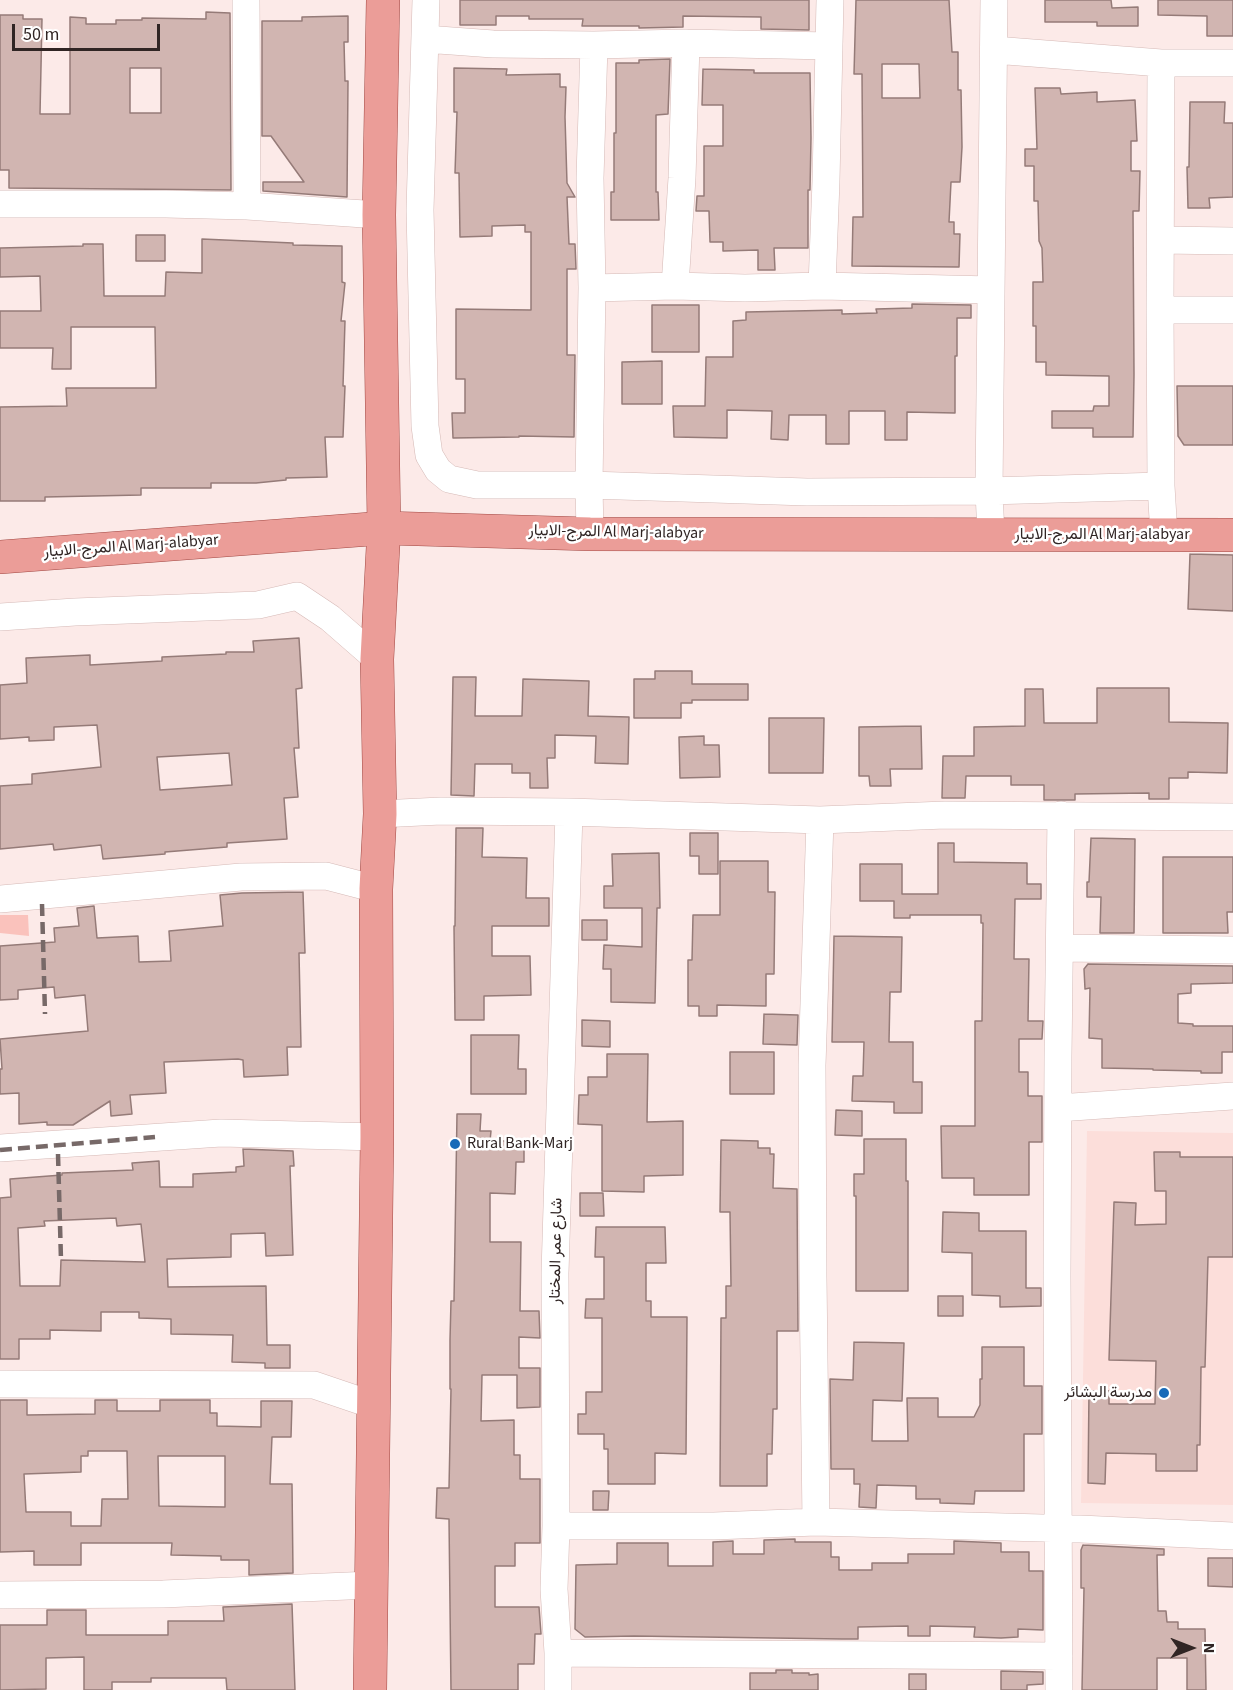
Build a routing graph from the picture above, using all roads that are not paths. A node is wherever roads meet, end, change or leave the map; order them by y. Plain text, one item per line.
1 (246, 0) edge
2 (383, 0) edge
3 (426, 0) edge
4 (830, 0) edge
5 (994, 0) edge
6 (425, 39) junction
7 (686, 42) junction
8 (594, 45) junction
9 (829, 46) junction
10 (994, 50) junction
11 (1161, 63) junction
12 (1233, 63) edge
13 (0, 204) edge
14 (247, 206) junction
15 (379, 215) junction
16 (1161, 240) junction
17 (1233, 241) edge
18 (675, 286) junction
19 (822, 286) junction
20 (592, 288) junction
21 (991, 290) junction
22 (1160, 310) junction
23 (1233, 310) edge
24 (589, 485) junction
25 (1161, 486) junction
26 (989, 491) junction
27 (384, 528) junction
28 (590, 534) junction
29 (991, 535) junction
30 (1164, 535) junction
31 (1233, 535) edge
32 (0, 557) edge
33 (0, 617) edge
34 (377, 660) junction
35 (569, 812) junction
36 (380, 814) junction
37 (1061, 815) junction
38 (1233, 817) edge
39 (820, 820) junction
40 (376, 889) junction
41 (0, 899) edge
42 (1060, 948) junction
43 (1233, 950) edge
44 (1233, 1096) edge
45 (1058, 1108) junction
46 (377, 1137) junction
47 (0, 1148) edge
48 (0, 1384) edge
49 (373, 1405) junction
50 (816, 1522) junction
51 (556, 1526) junction
52 (1060, 1528) junction
53 (1233, 1536) edge
54 (370, 1585) junction
55 (0, 1595) edge
56 (558, 1653) junction
57 (1059, 1656) junction
58 (370, 1690) edge
59 (558, 1690) edge
60 (1059, 1690) edge

1 - 14 street
2 - 15 main road
3 - 6 street
4 - 9 street
5 - 10 street
6 - 8 street
6 - 24 street
7 - 8 street
7 - 9 street
7 - 18 street
8 - 20 street
9 - 19 street
10 - 11 street
10 - 21 street
11 - 12 street
11 - 16 street
13 - 14 street
14 - 15 street
15 - 27 main road
16 - 17 street
16 - 22 street
18 - 19 street
18 - 20 street
19 - 21 street
20 - 24 street
21 - 26 street
22 - 23 street
22 - 25 street
24 - 26 street
24 - 28 street
25 - 26 street
25 - 30 street
26 - 29 street
27 - 28 main road, المرج-الابيار Al Marj-alabyar
27 - 32 main road, المرج-الابيار Al Marj-alabyar
27 - 34 main road
28 - 29 main road, المرج-الابيار Al Marj-alabyar
29 - 30 main road, المرج-الابيار Al Marj-alabyar
30 - 31 main road, المرج-الابيار Al Marj-alabyar
33 - 34 street
34 - 36 main road
35 - 36 street
35 - 39 street
35 - 51 street, شارع عمر المختار
36 - 40 main road
37 - 38 street
37 - 39 street
37 - 42 street
39 - 50 street
40 - 41 street
40 - 46 main road
42 - 43 street
42 - 45 street
44 - 45 street
45 - 52 street
46 - 47 street
46 - 49 main road
48 - 49 street
49 - 54 main road
50 - 51 street
50 - 52 street
51 - 56 street, شارع عمر المختار
52 - 53 street
52 - 57 street
54 - 55 street
54 - 58 main road
56 - 57 street
56 - 59 street, شارع عمر المختار
57 - 60 street

